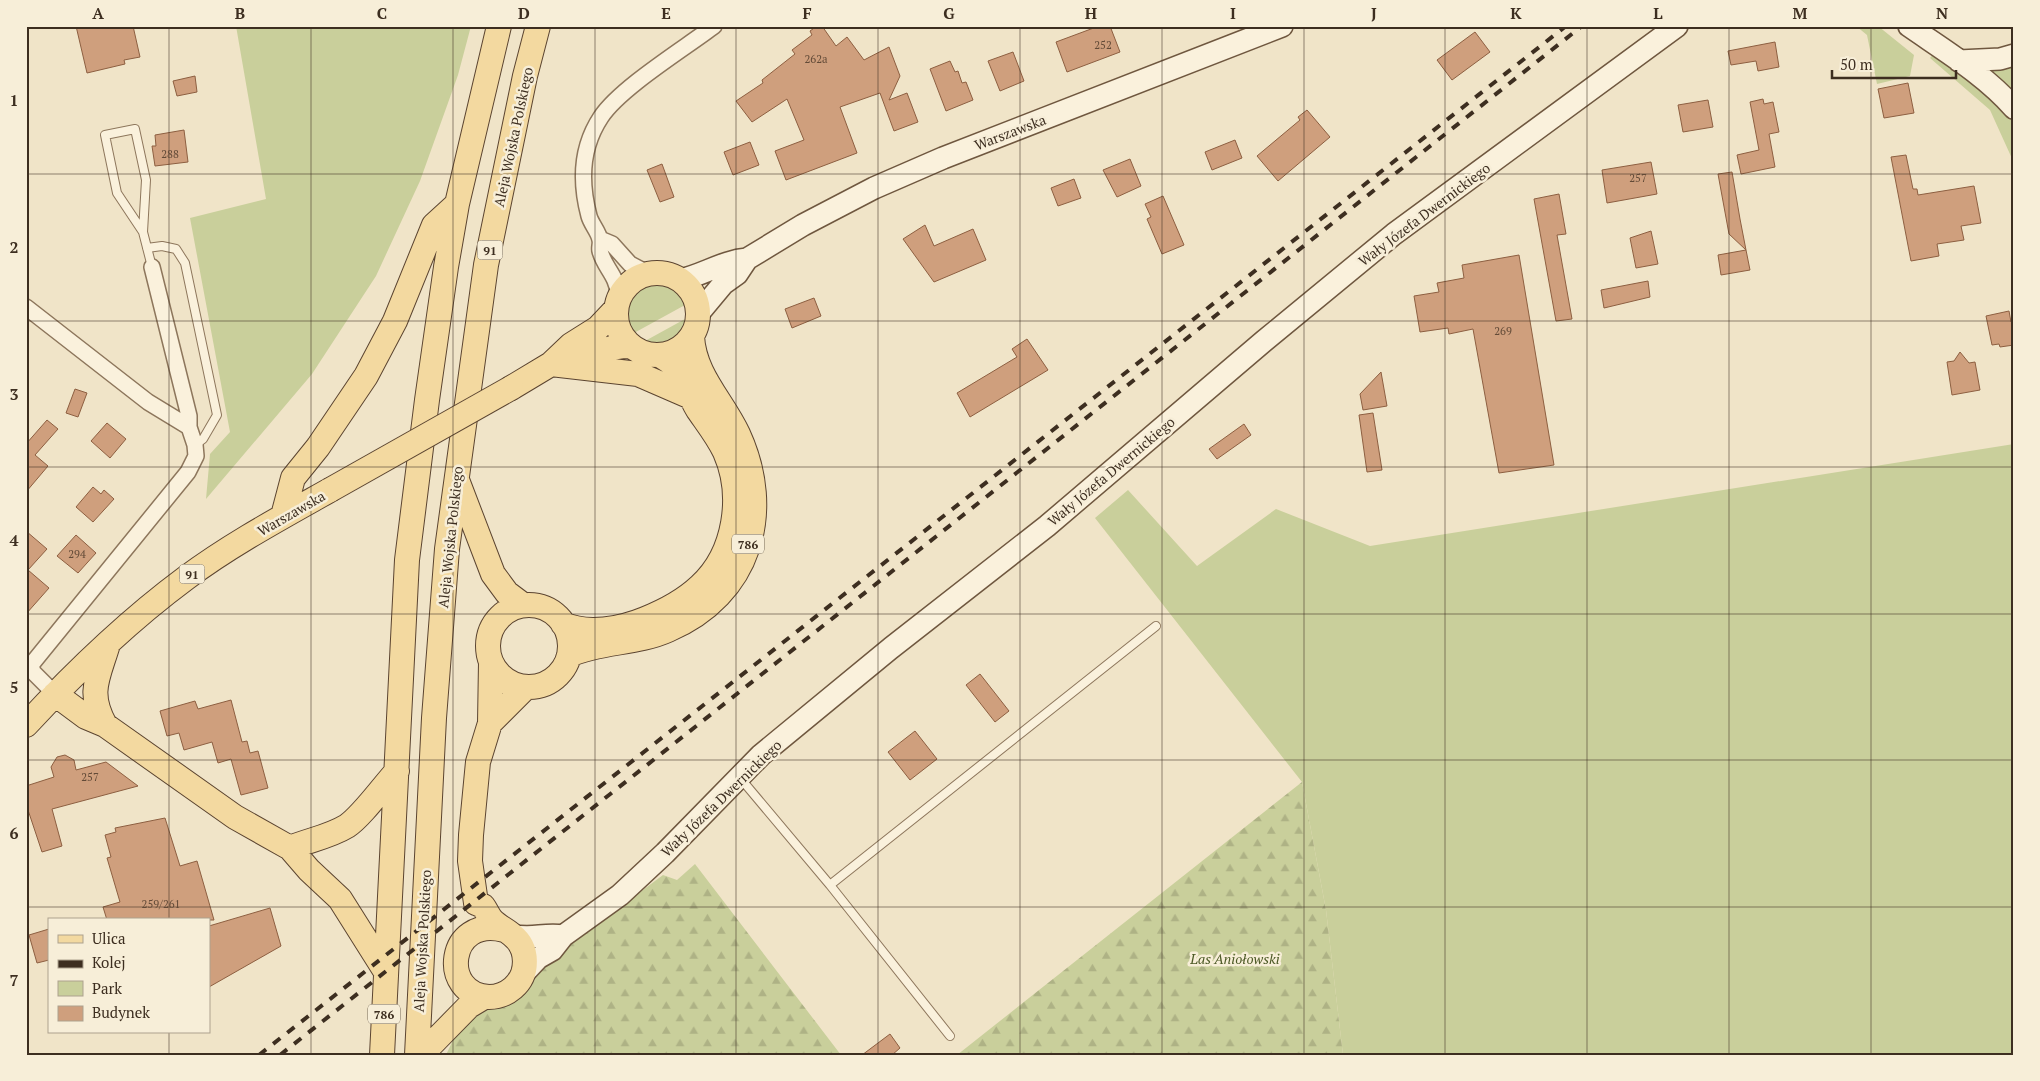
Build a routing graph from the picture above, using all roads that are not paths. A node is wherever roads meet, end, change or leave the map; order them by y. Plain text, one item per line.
1 (499, 26) edge
2 (538, 26) edge
3 (714, 26) edge
4 (1677, 26) edge
5 (1909, 26) edge
6 (1279, 27) edge
7 (2014, 55) edge
8 (1959, 61) junction
9 (2014, 108) edge
10 (458, 204) junction
11 (143, 232) junction
12 (600, 239) junction
13 (147, 248) junction
14 (747, 259) junction
15 (152, 267) joint
16 (649, 274) junction
17 (680, 280) junction
18 (617, 303) junction
19 (26, 306) edge
20 (695, 325) junction
21 (630, 346) junction
22 (660, 356) junction
23 (562, 364) junction
24 (690, 397) junction
25 (189, 427) junction
26 (195, 445) junction
27 (456, 476) junction
28 (283, 516) junction
29 (523, 605) junction
30 (563, 624) junction
31 (1156, 626) dead end
32 (109, 642) junction
33 (569, 654) junction
34 (491, 662) junction
35 (526, 687) junction
36 (54, 694) junction
37 (490, 722) junction
38 (26, 725) edge
39 (105, 725) junction
40 (397, 771) junction
41 (740, 777) junction
42 (290, 848) junction
43 (830, 885) junction
44 (476, 903) junction
45 (508, 932) junction
46 (468, 935) junction
47 (563, 936) junction
48 (386, 972) junction
49 (523, 974) junction
50 (484, 997) junction
51 (950, 1036) dead end
52 (382, 1055) edge
53 (417, 1055) edge
54 (421, 1055) edge

1 - 10 main road
2 - 27 main road, Aleja Wojska Polskiego / 91
3 - 12 street
4 - 41 street, Wały Józefa Dwernickiego
5 - 8 street
6 - 14 street, Warszawska
7 - 8 street
8 - 9 street
10 - 28 main road
10 - 40 main road
11 - 11 lane
11 - 13 lane
12 - 16 street
12 - 18 street
13 - 15 lane
13 - 26 lane
14 - 17 street, Warszawska
14 - 20 street, Warszawska
15 - 25 street
16 - 17 main road
16 - 18 main road, 91
17 - 20 main road
18 - 21 main road
18 - 23 main road, Warszawska / 91
19 - 25 street
20 - 22 main road
20 - 33 main road, 786
21 - 22 main road
21 - 23 main road, Warszawska / 91
22 - 24 main road
23 - 24 main road
23 - 28 main road, Warszawska / 91, bridge
24 - 30 main road
25 - 26 street
26 - 36 street
27 - 29 main road
27 - 53 main road, Aleja Wojska Polskiego
28 - 32 main road, Warszawska / 91
29 - 30 main road
29 - 34 main road
30 - 33 main road
31 - 43 lane
32 - 36 main road, Warszawska / 91
32 - 39 main road
33 - 35 main road
34 - 35 main road
34 - 37 main road
35 - 37 main road
36 - 38 main road, Warszawska / 91
36 - 39 main road
37 - 44 main road
39 - 42 main road
40 - 42 main road
40 - 48 main road
41 - 43 lane
41 - 47 street, Wały Józefa Dwernickiego
42 - 48 main road
43 - 51 lane
44 - 45 main road
44 - 46 main road
45 - 46 main road
45 - 47 street
45 - 49 main road
46 - 50 main road
47 - 49 street, Wały Józefa Dwernickiego
48 - 52 main road, 786
49 - 50 main road
50 - 54 main road

